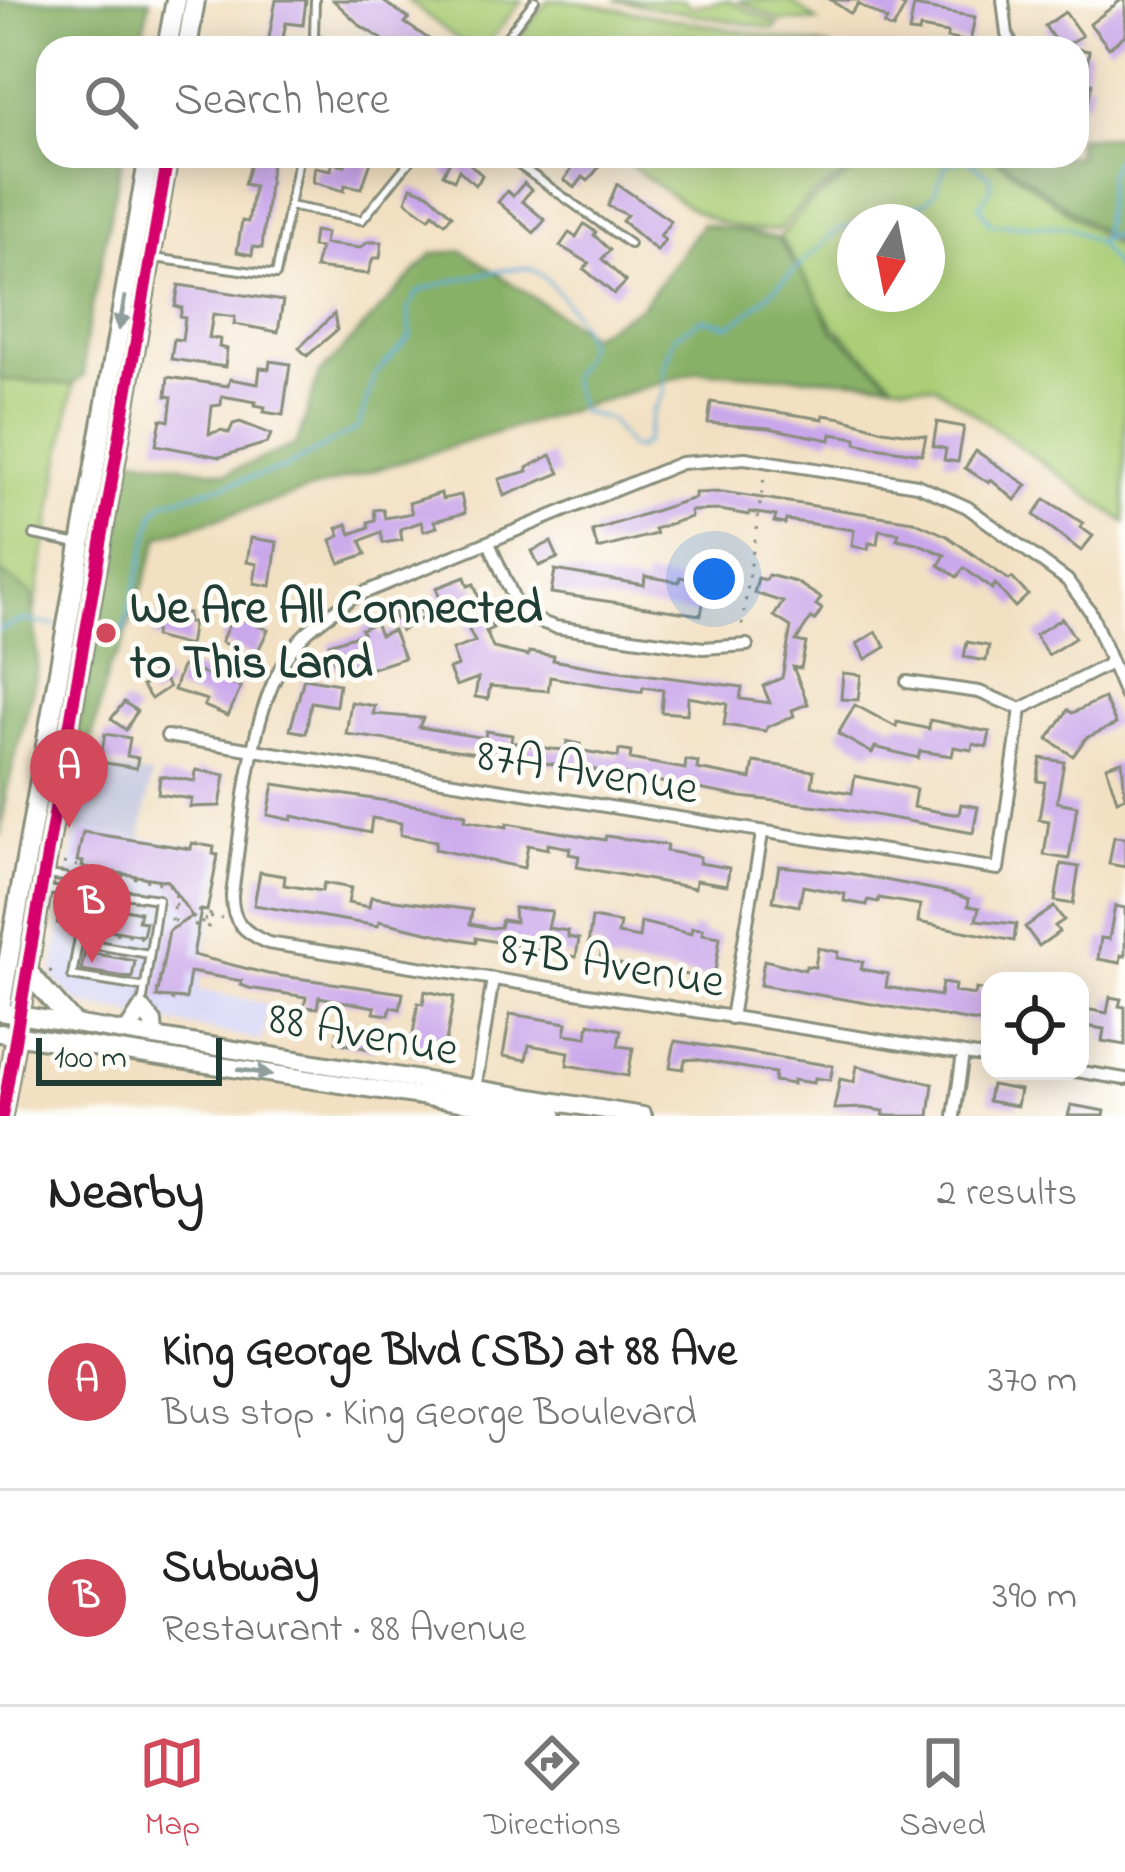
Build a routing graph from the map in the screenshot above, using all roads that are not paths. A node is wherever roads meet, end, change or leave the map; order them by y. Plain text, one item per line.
1 (176, 0) edge
2 (195, 0) edge
3 (315, 0) edge
4 (535, 0) edge
5 (1003, 0) edge
6 (169, 36) edge
7 (189, 36) edge
8 (315, 36) edge
9 (507, 36) edge
10 (1007, 36) edge
11 (148, 168) edge
12 (165, 168) edge
13 (296, 168) edge
14 (404, 168) edge
15 (523, 168) edge
16 (289, 206) junction
17 (630, 244) dead end
18 (141, 256) junction
19 (115, 408) junction
20 (34, 535) dead end
21 (489, 543) junction
22 (82, 544) junction
23 (82, 594) junction
24 (747, 645) dead end
25 (71, 661) junction
26 (1111, 663) junction
27 (907, 682) dead end
28 (1125, 695) edge
29 (1021, 709) junction
30 (167, 736) dead end
31 (254, 751) junction
32 (762, 833) junction
33 (42, 882) junction
34 (75, 886) junction
35 (88, 888) junction
36 (79, 942) junction
37 (149, 954) junction
38 (11, 969) edge
39 (493, 979) junction
40 (142, 987) junction
41 (142, 1010) junction
42 (6, 1012) edge
43 (731, 1018) junction
44 (73, 1023) junction
45 (127, 1032) junction
46 (8, 1034) edge
47 (154, 1036) junction
48 (963, 1054) junction
49 (981, 1057) edge
50 (1089, 1073) edge
51 (1125, 1078) edge
52 (473, 1103) edge
53 (2, 1116) edge
54 (554, 1116) edge
55 (643, 1116) edge
56 (954, 1116) edge

1 - 6 main road
2 - 7 main road
3 - 8 lane
4 - 9 lane
5 - 10 street
11 - 18 main road
12 - 18 main road
13 - 16 lane
14 - 16 lane
15 - 17 lane
16 - 18 lane
18 - 19 main road
19 - 22 main road
19 - 23 main road
20 - 22 lane
21 - 24 street
21 - 26 street
21 - 31 street
22 - 23 main road
23 - 25 main road
25 - 33 main road
25 - 38 main road
26 - 28 street
26 - 29 street
27 - 29 street
29 - 32 street, 87A Avenue
30 - 31 street, 87A Avenue
31 - 32 street, 87A Avenue
31 - 39 street, 87B Avenue
32 - 43 street
33 - 34 lane
33 - 34 lane
33 - 38 main road
34 - 35 lane
35 - 36 lane
35 - 37 lane
36 - 37 lane
36 - 40 lane
37 - 40 lane
38 - 42 main road
38 - 44 main road
39 - 43 street, 87B Avenue
39 - 52 street
40 - 41 lane
41 - 45 main road
41 - 47 main road
42 - 44 main road, 88 Avenue
42 - 46 main road
43 - 48 street, 87B Avenue
44 - 45 main road, 88 Avenue
45 - 47 main road, 88 Avenue
46 -> 52 main road, 88 Avenue
46 - 53 main road
47 - 52 main road, 88 Avenue
48 - 49 street, 87B Avenue
48 - 56 street
50 - 51 street
52 - 54 main road, 88 Avenue
52 - 55 main road, 88 Avenue

